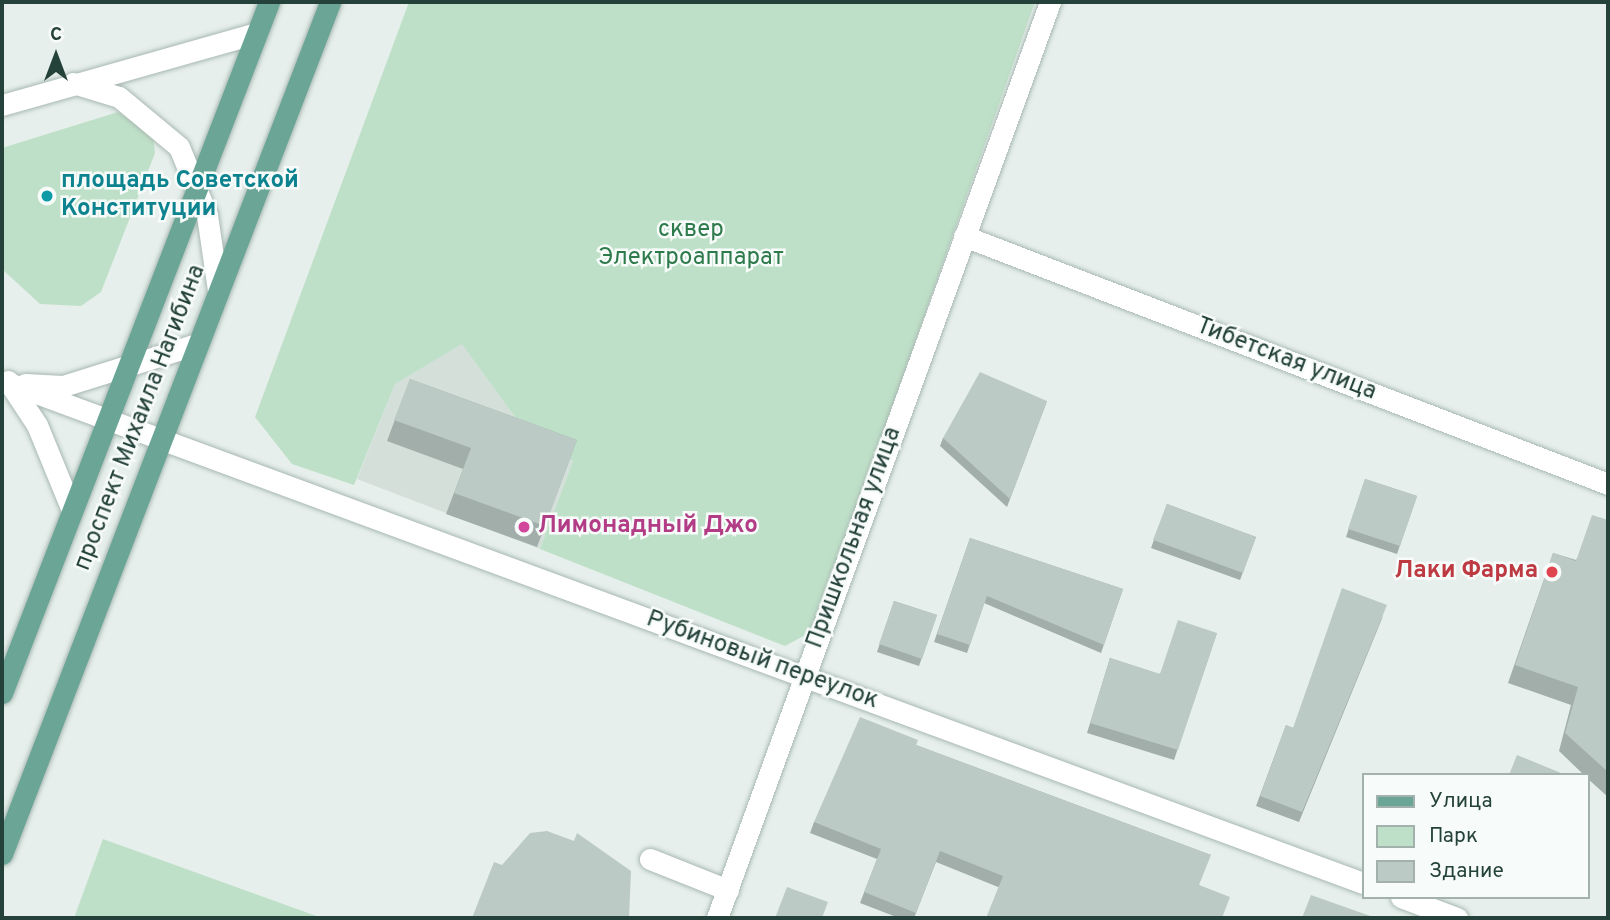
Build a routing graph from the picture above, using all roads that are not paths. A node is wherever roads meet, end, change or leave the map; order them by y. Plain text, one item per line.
1 (269, 2) edge
2 (330, 2) edge
3 (1050, 2) edge
4 (257, 33) junction
5 (73, 83) junction
6 (2, 105) edge
7 (196, 189) junction
8 (964, 236) junction
9 (218, 290) junction
10 (197, 344) junction
11 (126, 369) junction
12 (6, 379) edge
13 (105, 422) junction
14 (159, 441) junction
15 (1608, 484) edge
16 (71, 508) junction
17 (805, 677) junction
18 (2, 693) edge
19 (2, 854) edge
20 (650, 859) dead end
21 (1362, 883) edge
22 (728, 890) junction
23 (1406, 899) edge
24 (717, 918) edge
25 (1457, 918) edge

1 - 4 main road, проспект Михаила Нагибина
2 - 9 main road, проспект Михаила Нагибина
3 - 8 street, Пришкольная улица
4 - 5 street
4 - 7 main road, проспект Михаила Нагибина
5 - 6 street
5 - 7 street
7 - 9 street
7 - 11 main road, проспект Михаила Нагибина
8 - 15 street, Тибетская улица
8 - 17 street, Пришкольная улица
9 - 10 main road, проспект Михаила Нагибина
10 - 11 street
10 - 14 main road, проспект Михаила Нагибина
11 - 12 street
11 - 13 main road, проспект Михаила Нагибина
12 - 13 street
12 - 16 street
13 - 14 street
13 - 16 main road, проспект Михаила Нагибина
14 - 17 street, Рубиновый переулок
14 - 19 main road, проспект Михаила Нагибина
16 - 18 main road, проспект Михаила Нагибина
17 - 21 street, Рубиновый переулок
17 - 22 street, Пришкольная улица
20 - 22 street
22 - 24 street, Пришкольная улица
23 - 25 street

